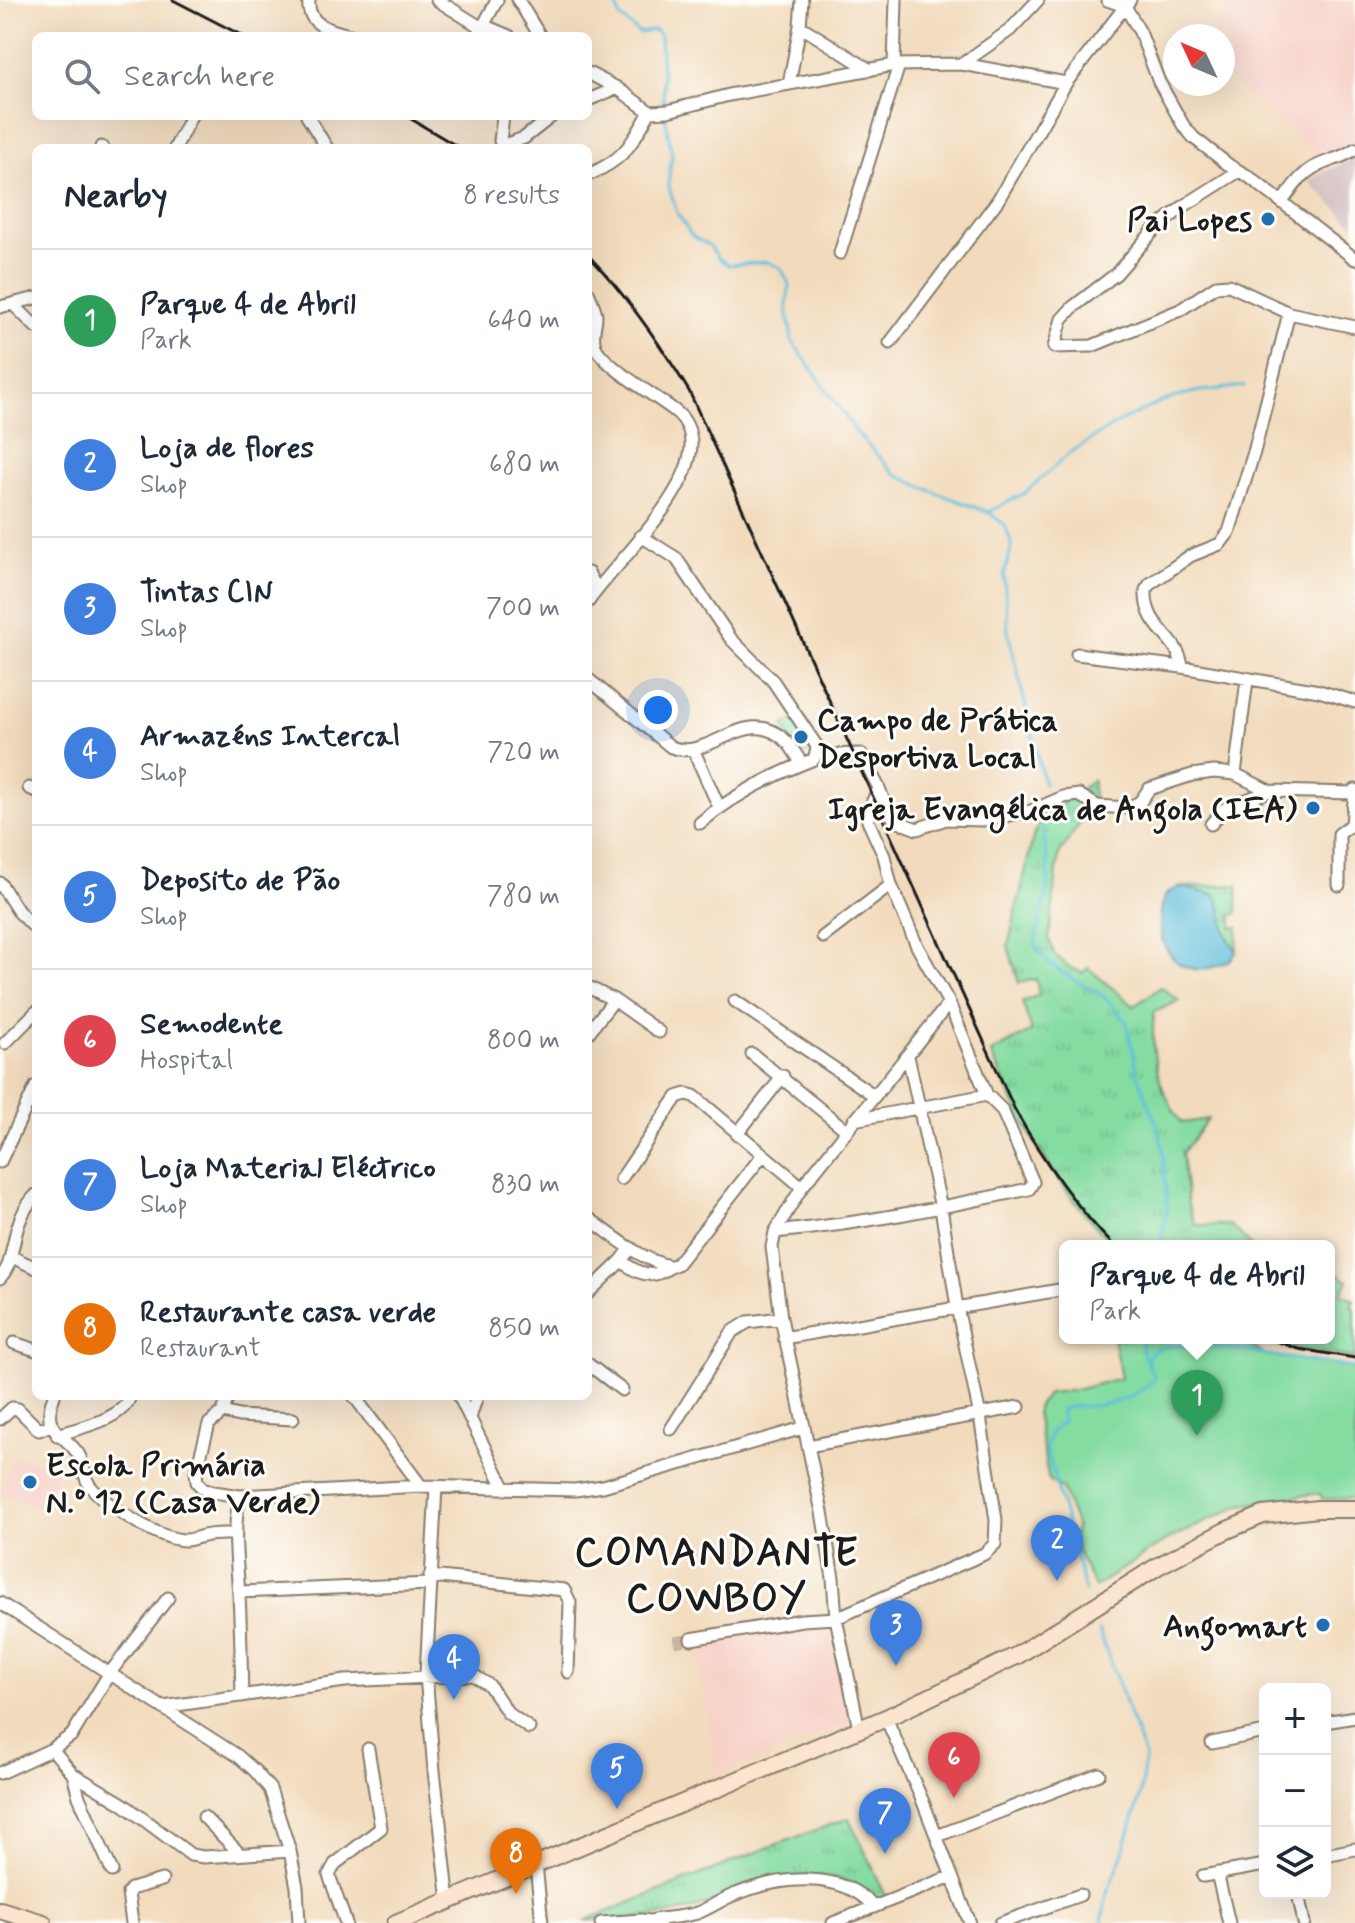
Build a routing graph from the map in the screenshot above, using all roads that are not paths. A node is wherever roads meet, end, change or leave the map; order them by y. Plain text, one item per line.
1 (309, 0) edge
2 (437, 0) edge
3 (497, 0) edge
4 (518, 0) edge
5 (802, 0) edge
6 (896, 0) edge
7 (1038, 0) edge
8 (1107, 0) edge
9 (1128, 3) edge
10 (800, 26) junction
11 (339, 32) edge
12 (476, 32) edge
13 (478, 32) edge
14 (480, 32) edge
15 (500, 32) edge
16 (538, 32) edge
17 (962, 64) junction
18 (896, 65) junction
19 (870, 70) junction
20 (592, 75) edge
21 (1066, 83) junction
22 (789, 84) junction
23 (617, 88) junction
24 (592, 98) edge
25 (658, 112) junction
26 (189, 120) edge
27 (310, 120) edge
28 (502, 120) edge
29 (546, 120) edge
30 (177, 144) edge
31 (324, 144) edge
32 (505, 144) edge
33 (511, 144) edge
34 (1355, 149) edge
35 (1239, 171) junction
36 (592, 173) edge
37 (1282, 202) junction
38 (840, 253) dead end
39 (1355, 259) edge
40 (32, 300) edge
41 (592, 301) edge
42 (15, 306) junction
43 (0, 307) edge
44 (1289, 313) junction
45 (32, 323) edge
46 (1355, 327) edge
47 (890, 343) dead end
48 (641, 536) junction
49 (592, 580) edge
50 (597, 589) junction
51 (592, 596) edge
52 (1077, 654) dead end
53 (1182, 667) junction
54 (1247, 680) junction
55 (592, 682) edge
56 (1355, 702) edge
57 (816, 745) junction
58 (693, 749) junction
59 (802, 763) junction
60 (1235, 774) junction
61 (879, 788) junction
62 (1269, 791) junction
63 (1354, 791) edge
64 (719, 807) junction
65 (700, 823) dead end
66 (1211, 824) dead end
67 (0, 883) edge
68 (891, 885) junction
69 (1339, 885) dead end
70 (32, 925) edge
71 (823, 937) dead end
72 (592, 989) edge
73 (614, 1000) junction
74 (735, 1001) dead end
75 (949, 1003) junction
76 (32, 1020) edge
77 (592, 1028) edge
78 (659, 1032) dead end
79 (5, 1043) dead end
80 (752, 1054) dead end
81 (908, 1056) junction
82 (783, 1076) junction
83 (32, 1094) edge
84 (987, 1095) junction
85 (875, 1096) junction
86 (920, 1109) junction
87 (854, 1120) junction
88 (846, 1130) junction
89 (737, 1134) junction
90 (762, 1156) junction
91 (0, 1162) edge
92 (621, 1179) dead end
93 (802, 1187) junction
94 (32, 1200) edge
95 (941, 1208) junction
96 (592, 1221) edge
97 (775, 1232) junction
98 (631, 1248) junction
99 (12, 1257) junction
100 (621, 1261) junction
101 (32, 1266) edge
102 (669, 1266) junction
103 (0, 1278) edge
104 (592, 1289) edge
105 (1059, 1290) edge
106 (957, 1307) junction
107 (781, 1318) junction
108 (784, 1338) junction
109 (14, 1343) dead end
110 (32, 1349) edge
111 (592, 1367) edge
112 (622, 1390) dead end
113 (52, 1400) edge
114 (128, 1400) edge
115 (227, 1400) edge
116 (357, 1400) edge
117 (461, 1400) edge
118 (476, 1400) edge
119 (1019, 1407) dead end
120 (223, 1412) junction
121 (980, 1416) junction
122 (470, 1418) junction
123 (0, 1419) edge
124 (293, 1419) dead end
125 (803, 1428) junction
126 (671, 1429) dead end
127 (54, 1430) junction
128 (808, 1446) junction
129 (421, 1486) junction
130 (436, 1487) junction
131 (505, 1489) junction
132 (240, 1496) junction
133 (1355, 1509) edge
134 (234, 1534) junction
135 (430, 1580) junction
136 (239, 1592) junction
137 (168, 1598) dead end
138 (0, 1603) edge
139 (836, 1618) junction
140 (691, 1639) tunnel mouth
141 (568, 1672) dead end
142 (109, 1674) junction
143 (426, 1675) junction
144 (242, 1696) junction
145 (163, 1707) junction
146 (1355, 1717) edge
147 (886, 1718) junction
148 (1331, 1721) edge
149 (529, 1728) dead end
150 (859, 1729) junction
151 (1259, 1733) edge
152 (1212, 1743) dead end
153 (52, 1749) junction
154 (368, 1749) dead end
155 (0, 1773) edge
156 (73, 1774) junction
157 (1099, 1774) dead end
158 (204, 1817) dead end
159 (937, 1836) junction
160 (1355, 1849) edge
161 (290, 1851) junction
162 (239, 1853) junction
163 (1331, 1854) edge
164 (536, 1865) junction
165 (1259, 1866) edge
166 (112, 1871) dead end
167 (1217, 1873) junction
168 (952, 1876) junction
169 (1203, 1876) dead end
170 (162, 1880) dead end
171 (1080, 1895) dead end
172 (1299, 1899) edge
173 (449, 1902) junction
174 (869, 1908) junction
175 (0, 1910) edge
176 (631, 1922) edge
177 (659, 1922) edge
178 (43, 1923) edge
179 (132, 1923) edge
180 (299, 1923) edge
181 (346, 1923) edge
182 (396, 1923) edge
183 (542, 1923) edge
184 (601, 1923) edge
185 (833, 1923) edge
186 (868, 1923) edge
187 (970, 1923) edge
188 (1001, 1923) edge
189 (1229, 1923) edge
190 (1304, 1923) edge

1 - 11 street
2 - 12 street
3 - 13 street
4 - 16 street
5 - 10 street
6 - 18 street
7 - 17 street
8 - 9 street
9 - 21 street
9 - 35 street
10 - 19 street
10 - 22 street
14 - 15 street
17 - 18 street
17 - 21 street
18 - 19 street
18 - 38 street
19 - 22 street
20 - 23 street
21 - 47 street
22 - 25 street
23 - 24 street
23 - 25 street
25 - 36 street
26 - 30 street
27 - 31 street
28 - 32 street
29 - 33 street
34 - 37 street
35 - 37 street
35 - 44 street
37 - 39 street
40 - 42 street
41 - 48 street
42 - 43 street
42 - 45 street
44 - 46 street
44 - 53 street
48 - 50 street
48 - 57 street
49 - 50 street
50 - 51 street
52 - 53 street
53 - 54 street
54 - 56 street
54 - 60 street
55 - 58 street
57 - 59 street
57 - 61 street
58 - 59 street
58 - 64 street
59 - 64 street
60 - 61 street
60 - 62 street
61 - 68 street
62 - 63 street
62 - 66 street
63 - 69 street
64 - 65 street
67 - 70 street
68 - 71 street
68 - 75 street
72 - 73 street
73 - 77 street
73 - 78 street
74 - 85 street
75 - 81 street
75 - 84 street
76 - 79 street
80 - 82 street
81 - 85 street
81 - 86 street
82 - 88 street
82 - 89 street
83 - 91 street
84 - 86 street
84 - 95 street
85 - 87 street
86 - 87 street
86 - 95 street
87 - 88 street
88 - 93 street
89 - 90 street
89 - 92 street
90 - 93 street
90 - 102 street
93 - 97 street
94 - 99 street
95 - 97 street
95 - 106 street
96 - 98 street
97 - 107 street
98 - 100 street
98 - 102 street
99 - 101 street
99 - 103 street
100 - 102 street
100 - 104 street
105 - 106 street
106 - 108 street
106 - 121 street
107 - 108 street
107 - 126 street
108 - 125 street
109 - 110 street
111 - 112 street
113 - 127 street
114 - 127 street
115 - 120 street
116 - 129 street
117 - 122 street
118 - 122 street
119 - 121 street
120 - 124 street
120 - 132 street
121 - 128 street
121 - 139 street
122 - 131 street
123 - 127 street
125 - 128 street
125 - 131 street
127 - 134 street
128 - 139 street
129 - 130 street
129 - 132 street
130 - 131 street
130 - 135 street
132 - 134 street
133 - 147 main road
134 - 136 street
135 - 136 street
135 - 141 street
135 - 143 street
136 - 144 street
137 - 142 street
138 - 142 street
139 - 140 street
139 - 150 street
142 - 145 street
142 - 153 street
143 - 144 street
143 - 149 street
143 - 173 street
144 - 145 street
145 - 161 street
146 - 148 street
147 - 150 main road
147 - 159 street
150 - 164 main road
151 - 152 street
153 - 155 street
153 - 156 street
154 - 181 street
156 - 162 street
156 - 166 street
157 - 159 street
158 - 162 street
159 - 168 street
160 - 163 street
161 - 162 street
161 - 180 street
164 - 173 main road
164 - 183 street
165 - 167 street
167 - 169 street
167 - 189 street
168 - 174 street
168 - 187 street
170 - 179 street
171 - 188 street
172 - 190 street
173 - 182 main road
174 - 177 street
174 - 185 street
174 - 186 street
175 - 178 main road
176 - 177 street
176 - 184 street

